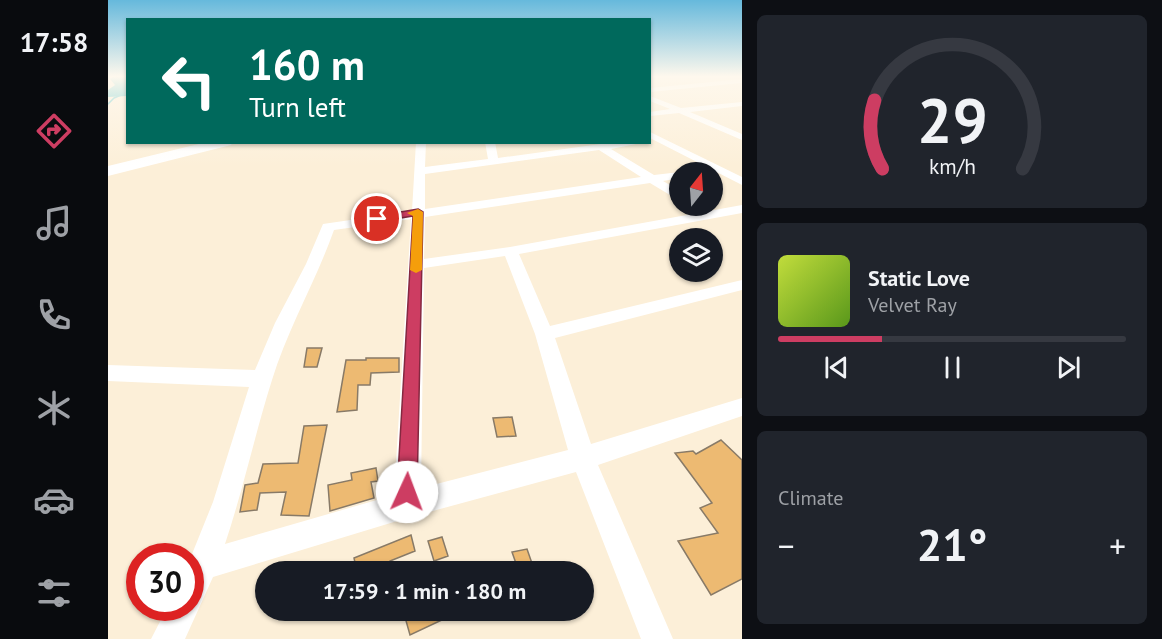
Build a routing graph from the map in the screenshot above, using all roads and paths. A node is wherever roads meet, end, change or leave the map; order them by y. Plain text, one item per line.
1 (667, 106) edge
2 (726, 106) edge
3 (679, 111) junction
4 (651, 114) edge
5 (740, 134) edge
6 (655, 141) edge
7 (221, 144) edge
8 (421, 144) edge
9 (490, 144) edge
10 (628, 144) edge
11 (602, 148) junction
12 (494, 161) junction
13 (701, 162) edge
14 (108, 171) edge
15 (420, 171) junction
16 (723, 172) edge
17 (669, 177) edge
18 (652, 179) junction
19 (742, 182) edge
20 (669, 190) edge
21 (742, 209) edge
22 (418, 212) junction
23 (723, 212) edge
24 (696, 216) edge
25 (510, 251) junction
26 (416, 265) junction
27 (742, 285) edge
28 (544, 334) junction
29 (108, 373) edge
30 (262, 379) junction
31 (742, 407) edge
32 (583, 458) junction
33 (407, 505) junction
34 (204, 565) joint
35 (177, 621) edge
36 (167, 639) edge
37 (657, 639) edge

1 - 3 street
2 - 3 street
3 - 4 street
3 - 5 street
6 - 13 street
7 - 14 street
8 - 15 street
9 - 12 street
10 - 11 street
11 - 12 street
11 - 18 street
12 - 15 street
15 - 22 street
16 - 19 street
17 - 18 street
18 - 20 street
18 - 22 street
21 - 23 street
22 - 26 street
22 - 30 street
24 - 25 street
25 - 26 street
25 - 28 street
26 - 33 street
27 - 28 street
28 - 32 street
29 - 30 street
30 - 34 street
31 - 32 street
32 - 33 street
32 - 37 street
33 - 34 street
35 - 36 street

